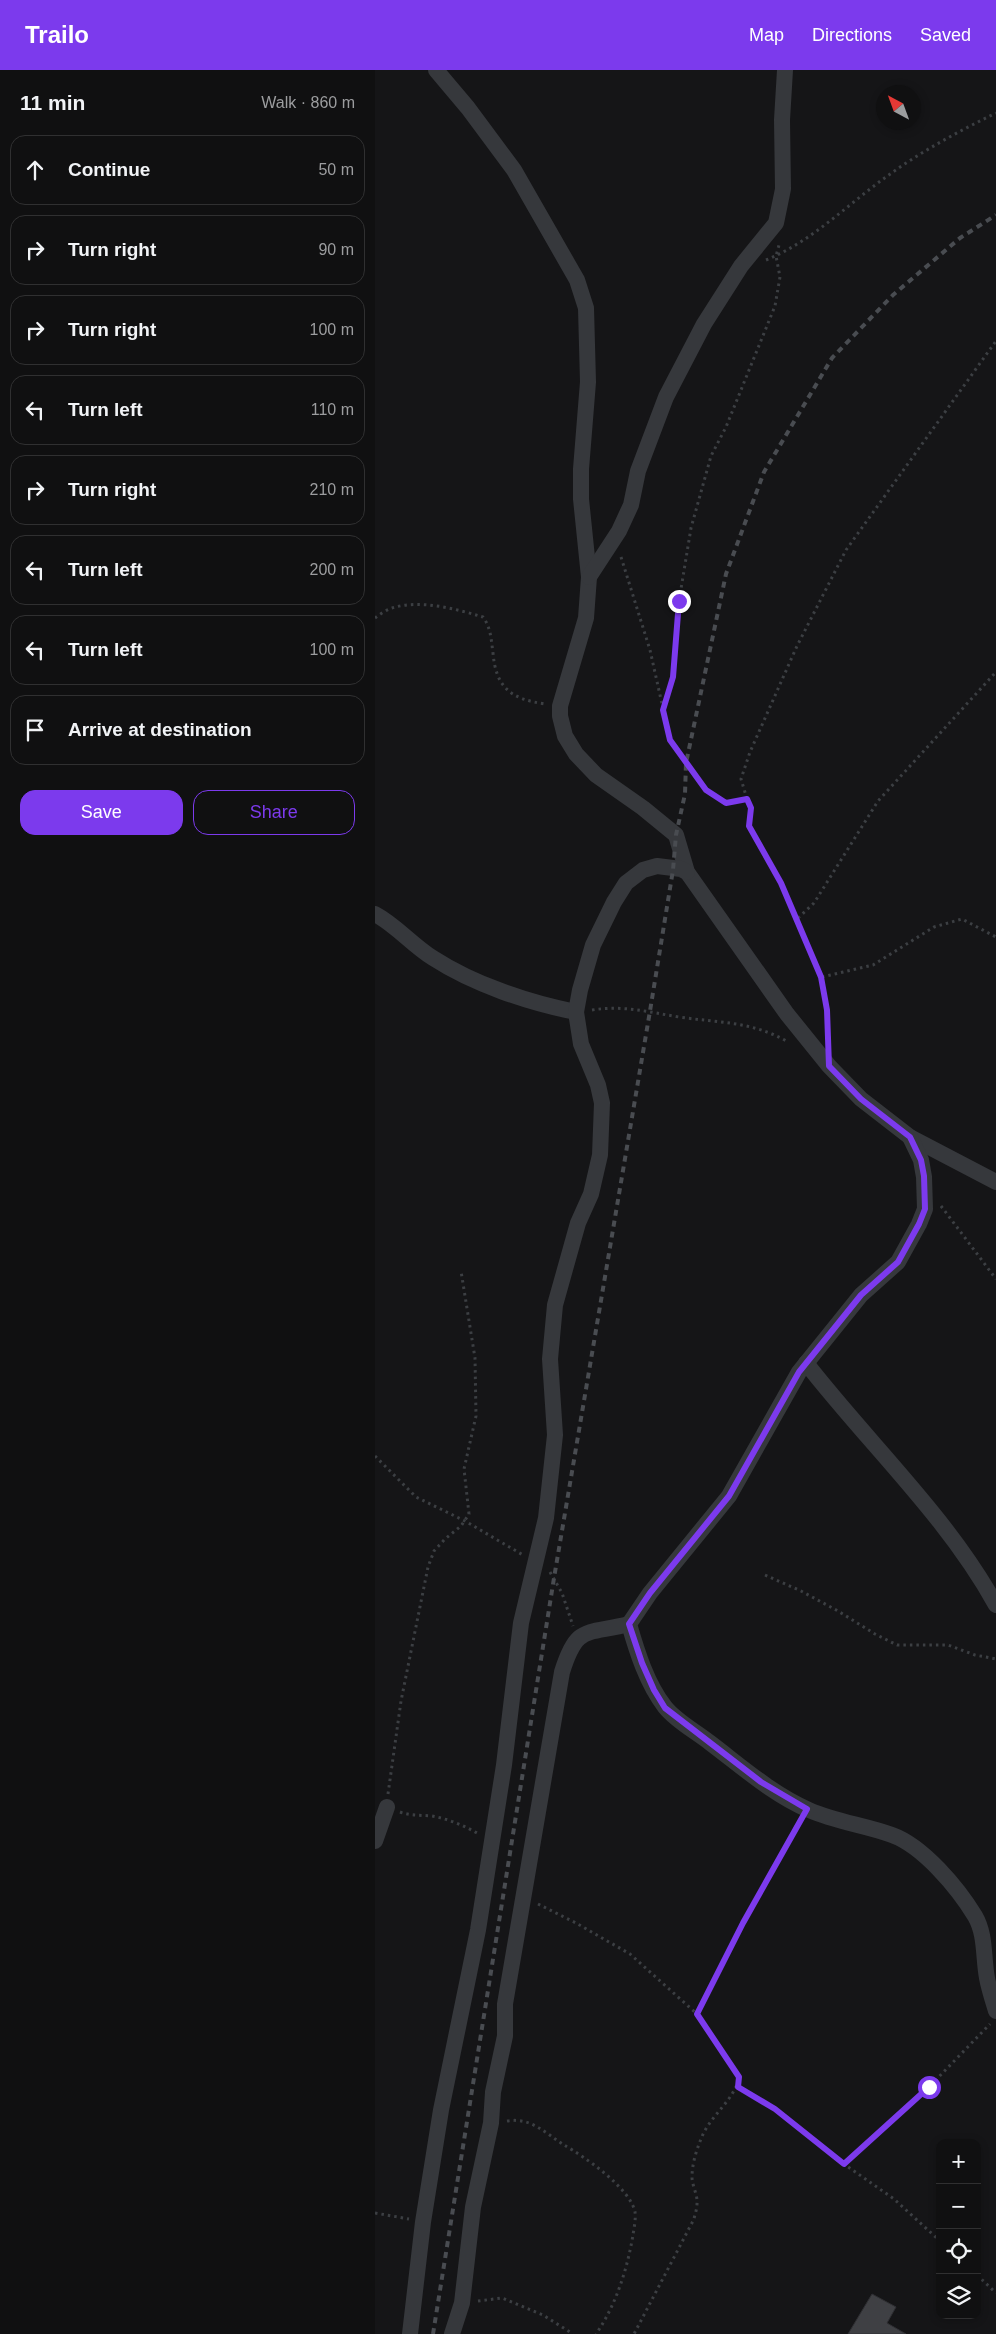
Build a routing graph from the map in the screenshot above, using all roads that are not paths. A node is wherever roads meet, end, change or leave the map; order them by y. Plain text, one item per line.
1 (436, 70) edge
2 (785, 70) edge
3 (589, 577) junction
4 (687, 872) junction
5 (375, 914) edge
6 (576, 1012) junction
7 (910, 1137) junction
8 (996, 1182) edge
9 (806, 1363) junction
10 (996, 1605) edge
11 (629, 1624) junction
12 (387, 1806) road end
13 (375, 1841) edge
14 (996, 1963) edge
15 (987, 1979) junction
16 (996, 2011) edge
17 (410, 2334) edge
18 (452, 2334) edge

1 - 3 street
2 - 3 street
3 - 4 street
4 - 6 street
4 - 7 street
5 - 6 street
6 - 17 street
7 - 8 street
7 - 9 street
9 - 10 street
9 - 11 street
11 - 15 street
11 - 18 street
12 - 13 street
14 - 15 street
15 - 16 street

